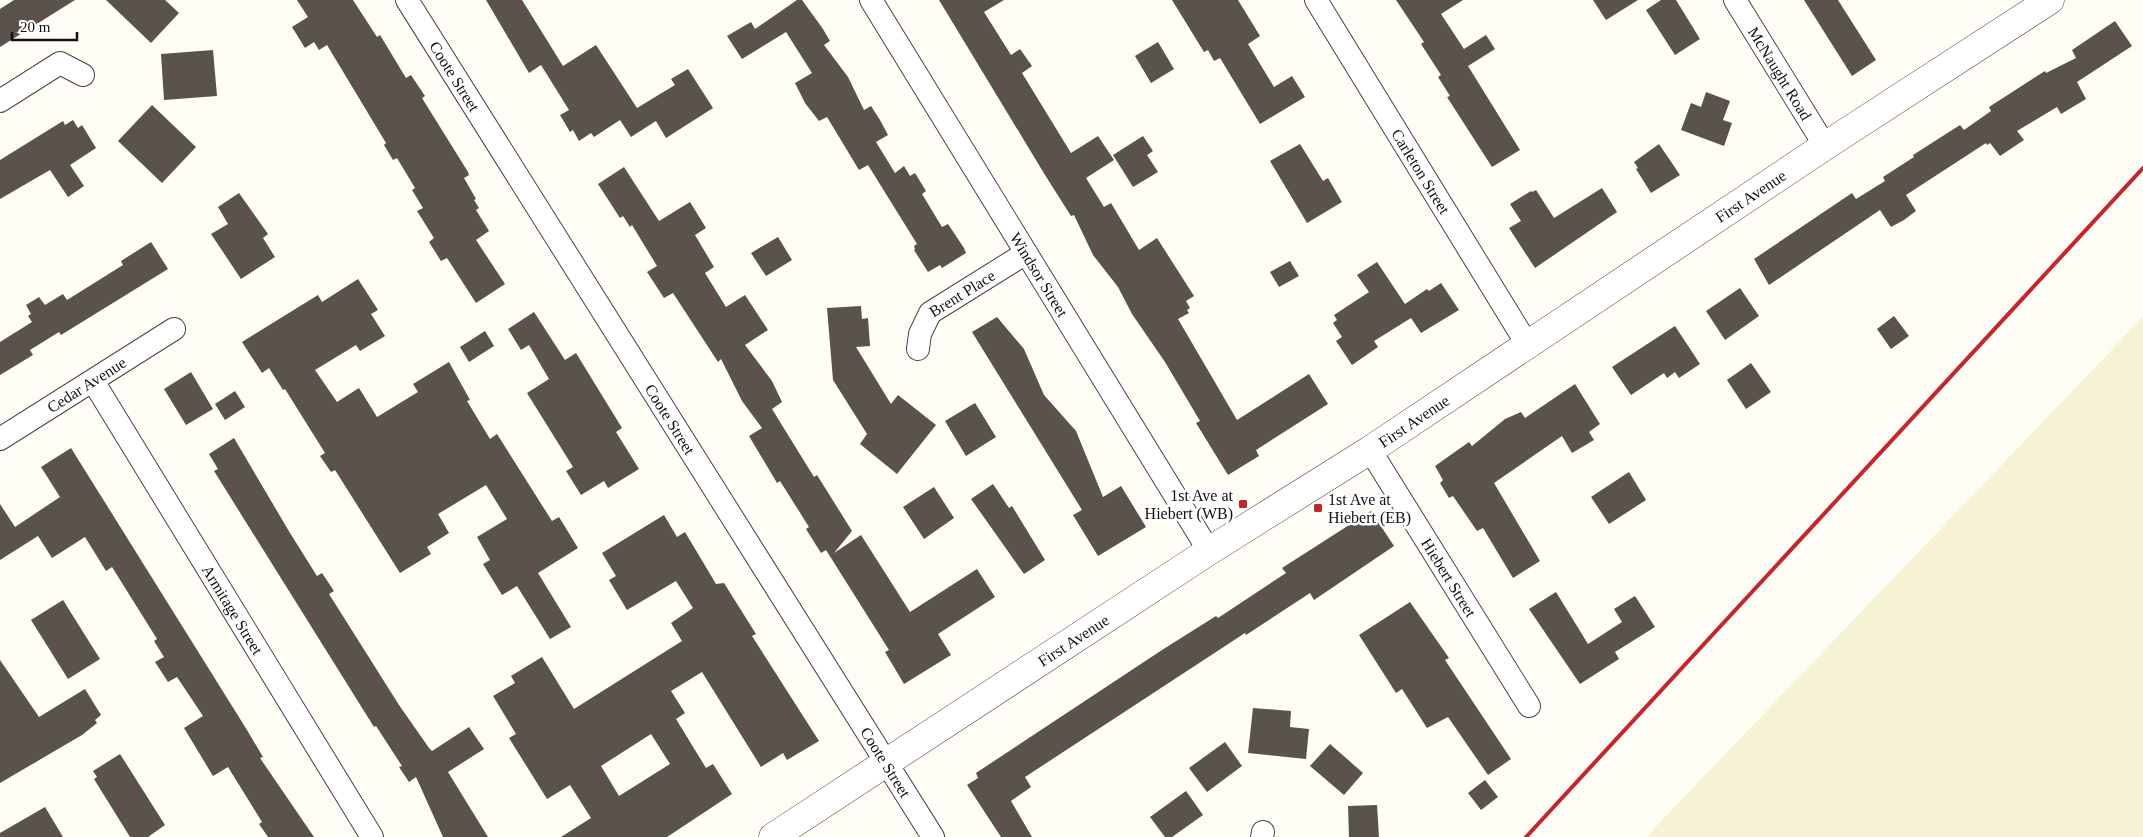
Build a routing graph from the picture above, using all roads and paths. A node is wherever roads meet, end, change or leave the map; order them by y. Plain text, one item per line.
1 (407, 0) edge
2 (871, 0) edge
3 (1316, 0) edge
4 (1735, 0) edge
5 (2050, 0) edge
6 (83, 75) dead end
7 (0, 101) edge
8 (1825, 146) junction
9 (1026, 253) junction
10 (174, 329) dead end
11 (1527, 344) junction
12 (918, 350) dead end
13 (93, 381) junction
14 (0, 439) edge
15 (1370, 450) junction
16 (1209, 551) junction
17 (1529, 706) dead end
18 (888, 764) junction
19 (372, 837) edge
20 (773, 837) edge
21 (933, 837) edge

1 - 18 street, Coote Street
2 - 9 street, Windsor Street
3 - 11 street, Carleton Street
4 - 8 street, McNaught Road
5 - 8 street, First Avenue
6 - 7 street
8 - 11 street, First Avenue
9 - 12 street, Brent Place
9 - 16 street, Windsor Street
10 - 13 street, Cedar Avenue
11 - 15 street, First Avenue
13 - 14 street, Cedar Avenue
13 - 19 street, Armitage Street
15 - 16 street, First Avenue
15 - 17 street, Hiebert Street
16 - 18 street, First Avenue
18 - 20 street, First Avenue
18 - 21 street, Coote Street

